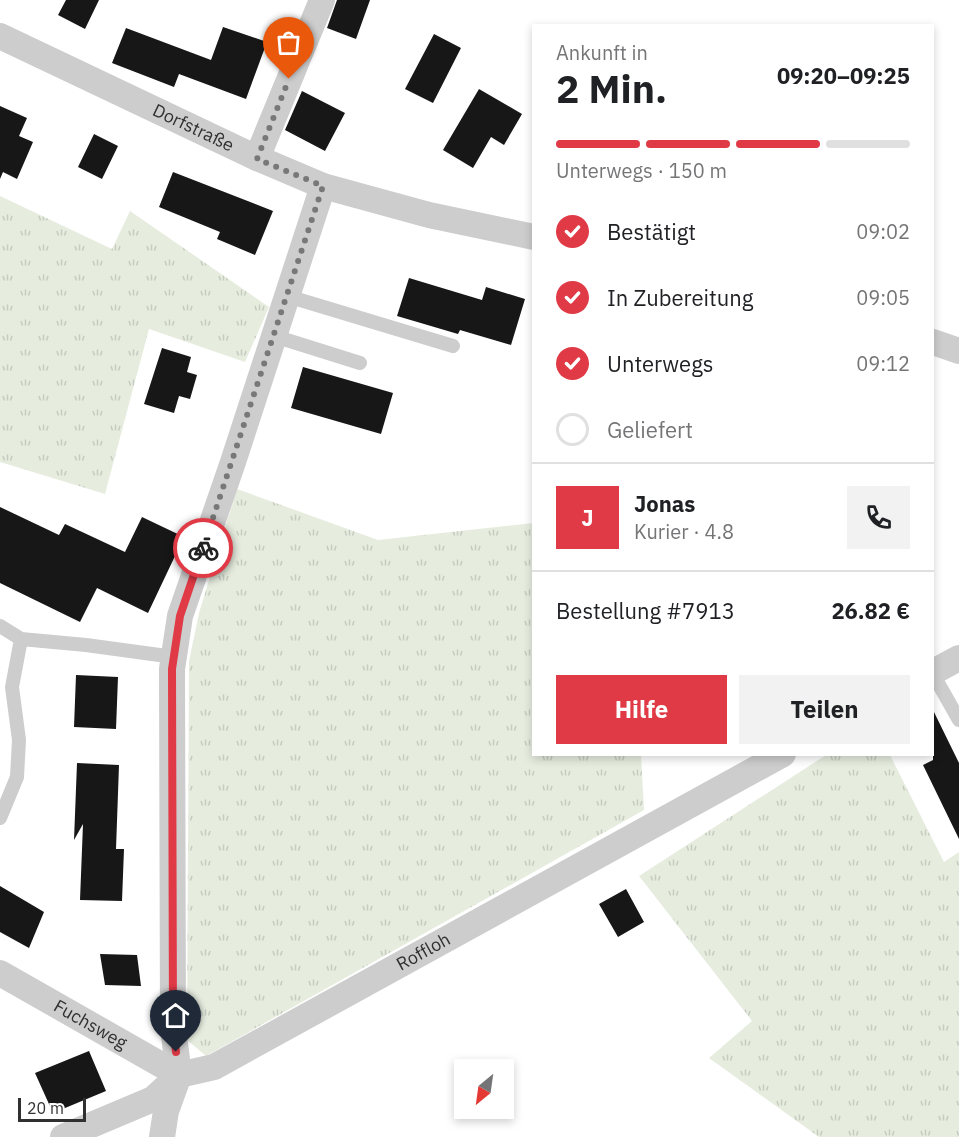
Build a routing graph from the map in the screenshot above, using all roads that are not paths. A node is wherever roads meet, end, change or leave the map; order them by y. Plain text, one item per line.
1 (322, 0) edge
2 (0, 36) edge
3 (257, 159) junction
4 (323, 186) junction
5 (532, 237) edge
6 (287, 296) junction
7 (274, 336) junction
8 (934, 342) edge
9 (453, 346) dead end
10 (959, 351) edge
11 (360, 363) dead end
12 (0, 627) edge
13 (21, 639) junction
14 (174, 657) junction
15 (959, 658) edge
16 (934, 672) edge
17 (934, 675) edge
18 (959, 720) edge
19 (779, 756) edge
20 (0, 818) edge
21 (0, 973) edge
22 (179, 1075) junction
23 (63, 1137) edge
24 (162, 1137) edge

1 - 3 street
2 - 3 street, Dorfstraße
3 - 4 street, Dorfstraße
4 - 5 street, Dorfstraße
4 - 6 street
6 - 7 street
6 - 9 lane
7 - 11 lane
7 - 14 street
8 - 10 street
12 - 13 lane
13 - 14 lane
13 - 20 lane
14 - 22 street
15 - 16 street
17 - 18 lane
19 - 22 street, Roffloh
21 - 22 street, Fuchsweg
22 - 23 street, Roffloh
22 - 24 street

